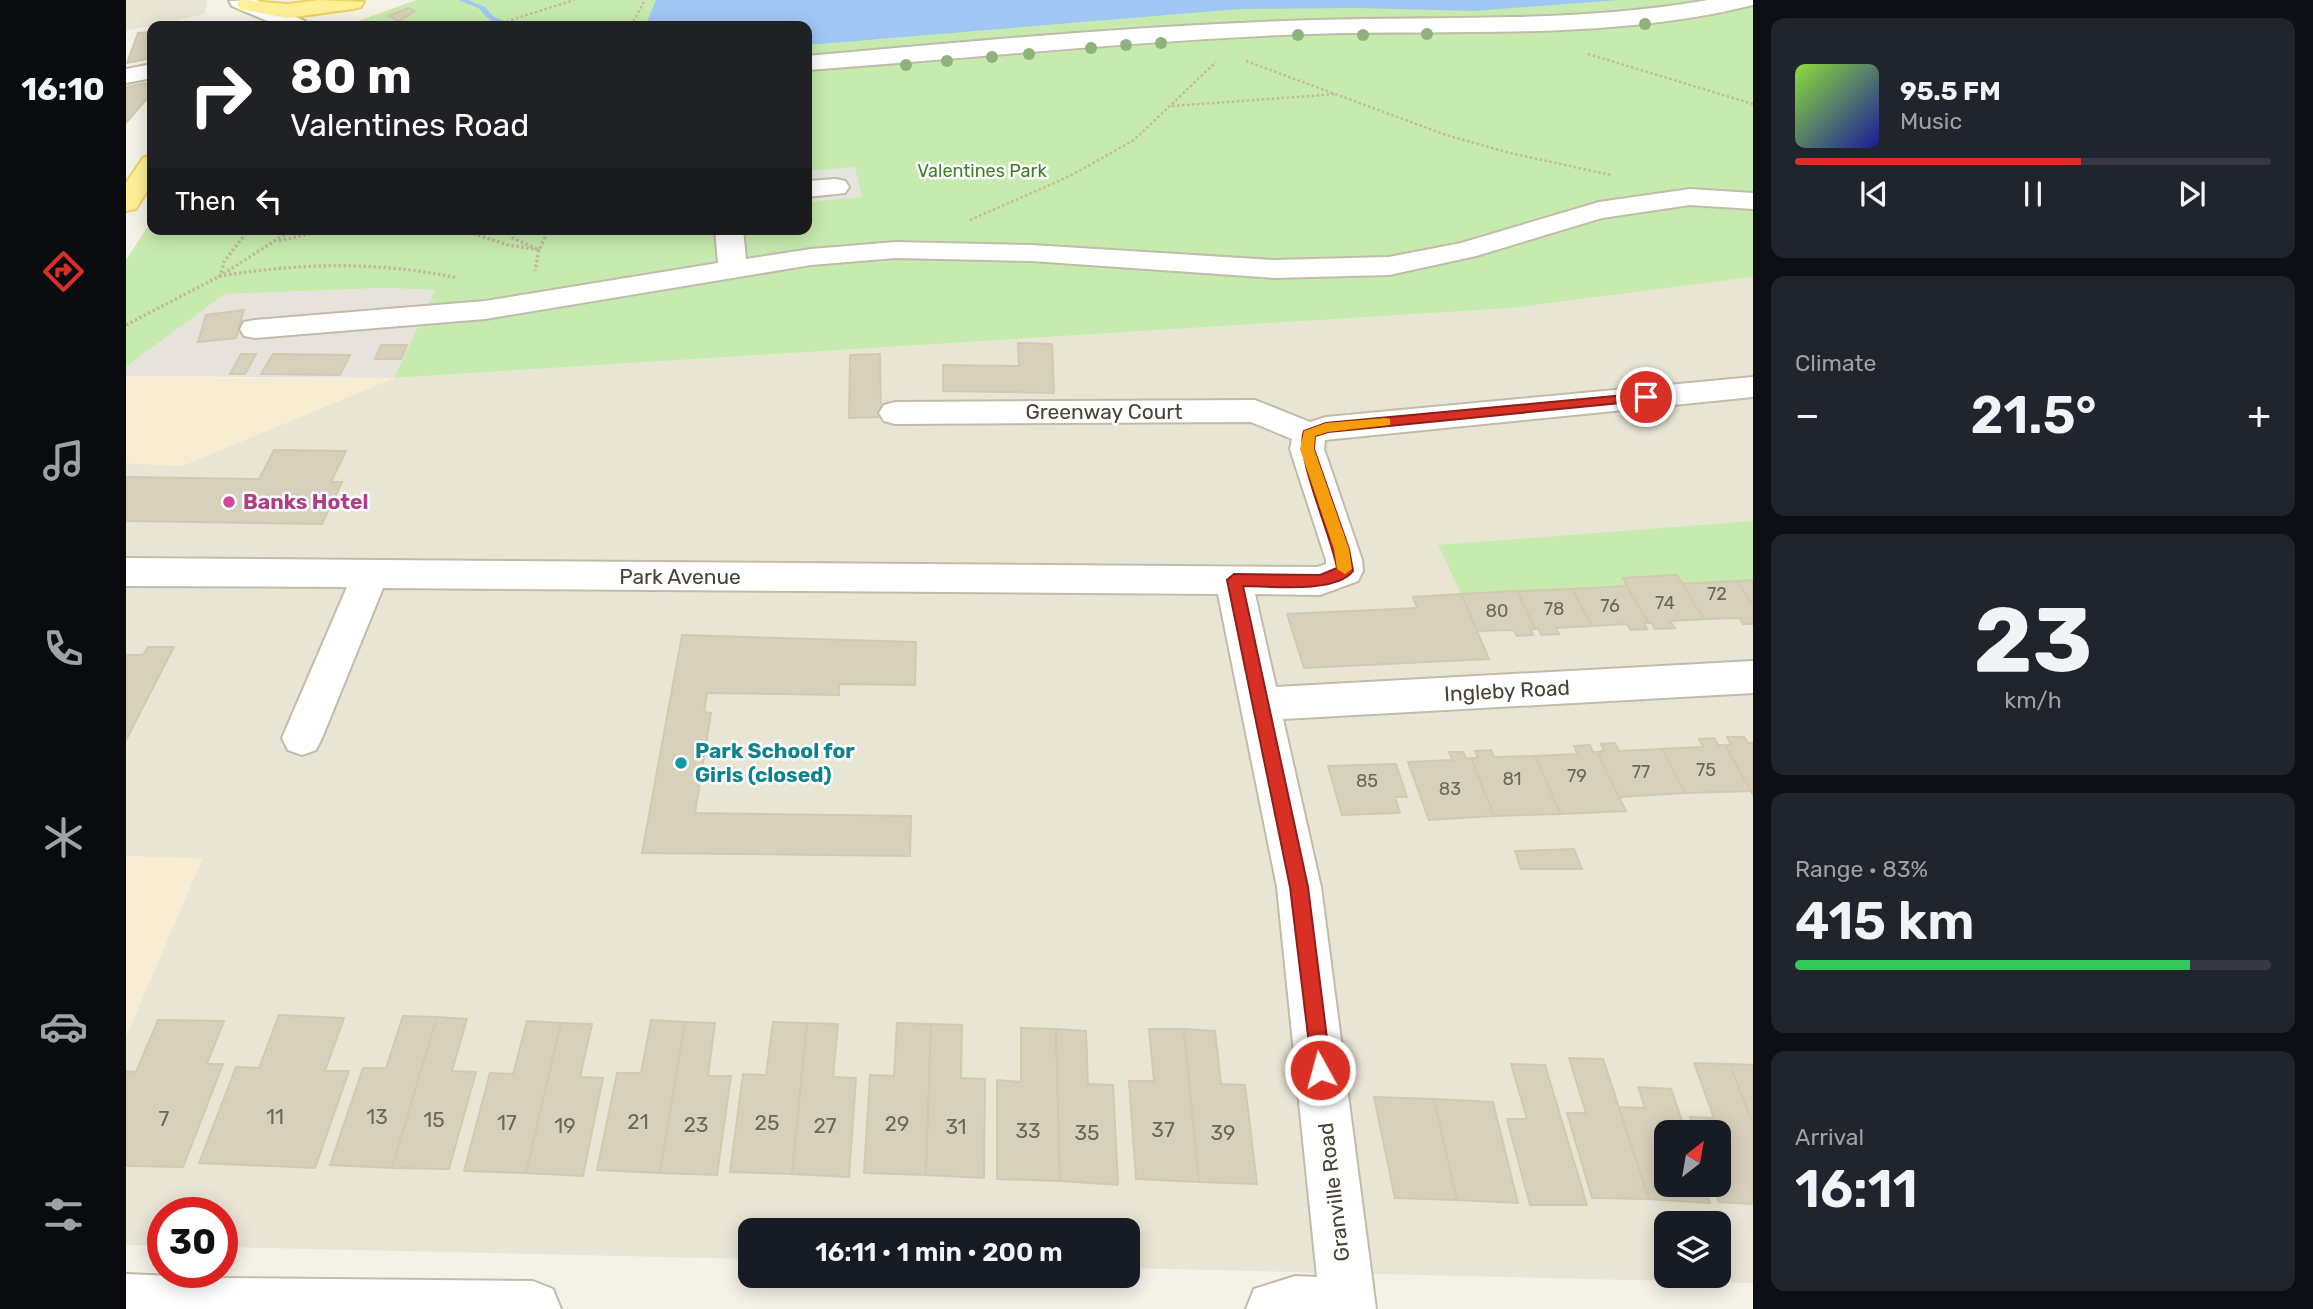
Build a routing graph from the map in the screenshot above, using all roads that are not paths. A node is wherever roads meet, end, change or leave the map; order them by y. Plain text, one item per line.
1 (1750, 0) edge
2 (243, 2) edge
3 (364, 2) edge
4 (255, 21) edge
5 (283, 21) edge
6 (309, 21) edge
7 (330, 21) edge
8 (812, 63) edge
9 (147, 72) edge
10 (126, 76) edge
11 (147, 171) edge
12 (836, 187) dead end
13 (812, 189) edge
14 (1753, 201) edge
15 (126, 203) edge
16 (730, 235) edge
17 (733, 269) junction
18 (255, 329) dead end
19 (1753, 387) edge
20 (895, 412) dead end
21 (1309, 434) junction
22 (126, 572) edge
23 (370, 575) junction
24 (1234, 580) junction
25 (1753, 677) edge
26 (1261, 704) junction
27 (302, 738) dead end
28 (126, 1302) edge
29 (1348, 1307) edge
30 (220, 1308) edge
31 (533, 1309) edge
32 (1274, 1309) edge

1 - 8 street
2 - 3 main road
2 - 4 street
2 - 5 street
3 - 6 main road
3 - 7 main road
9 - 10 street
11 - 15 main road
12 - 13 street
14 - 17 street
16 - 17 street
17 - 18 street
19 - 21 street
20 - 21 street, Greenway Court
21 - 24 street, Park Avenue
22 - 23 street, Park Avenue
23 - 24 street, Park Avenue
23 - 27 street
24 - 26 street, Granville Road
25 - 26 street, Ingleby Road
26 - 29 street, Granville Road
28 - 30 street
29 - 32 street
30 - 31 street

